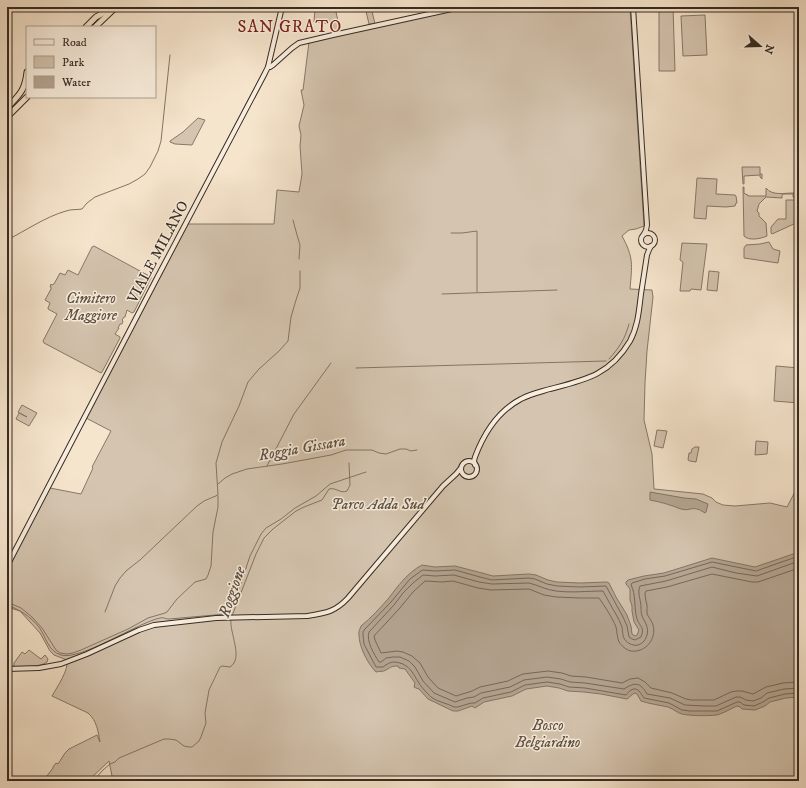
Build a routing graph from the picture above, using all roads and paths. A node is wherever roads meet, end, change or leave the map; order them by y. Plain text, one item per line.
1 (110, 7) edge
2 (116, 7) edge
3 (282, 7) edge
4 (461, 7) edge
5 (633, 7) edge
6 (105, 12) junction
7 (87, 26) edge
8 (91, 26) edge
9 (96, 26) edge
10 (270, 58) junction
11 (279, 60) junction
12 (268, 67) junction
13 (26, 82) edge
14 (26, 93) edge
15 (26, 97) edge
16 (7, 108) edge
17 (7, 112) edge
18 (7, 117) edge
19 (647, 225) junction
20 (650, 233) junction
21 (644, 234) junction
22 (644, 245) junction
23 (651, 246) junction
24 (647, 255) junction
25 (478, 450) junction
26 (466, 461) junction
27 (475, 465) junction
28 (461, 468) junction
29 (464, 476) junction
30 (453, 477) junction
31 (7, 566) edge
32 (7, 669) edge

1 - 6 highway
2 - 9 highway
3 - 10 street, VIALE MILANO
4 - 11 street
5 - 19 street
6 - 7 highway
6 - 8 highway
10 - 11 street
10 - 12 street, VIALE MILANO
11 - 12 street
12 - 31 street, VIALE MILANO
13 - 16 highway
14 - 17 highway
15 - 18 highway
19 - 20 street
19 - 21 street
20 - 21 street
20 - 23 street
21 - 22 street
22 - 23 street
22 - 24 street
23 - 24 street
24 - 25 street
25 - 26 street
25 - 27 street
26 - 27 street
26 - 28 street
27 - 29 street
28 - 29 street
28 - 30 street
29 - 30 street
30 - 32 street

